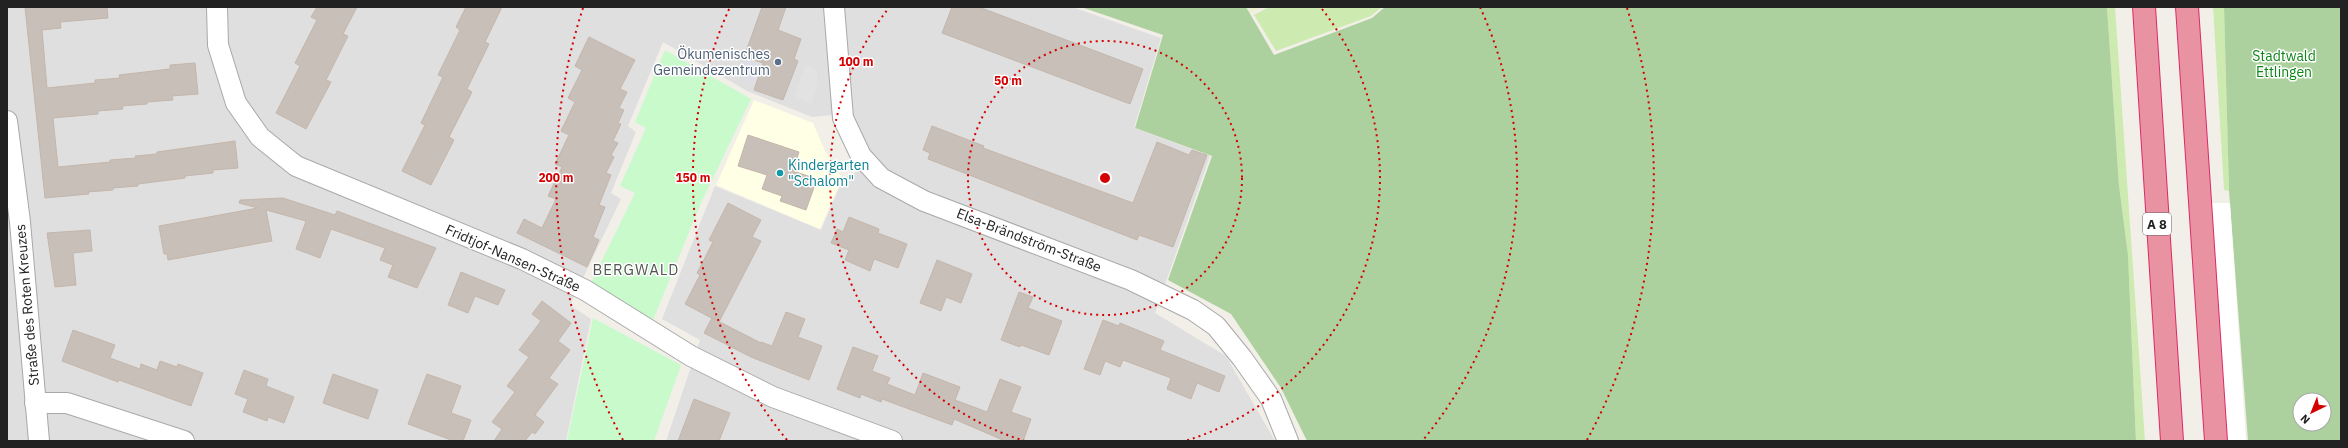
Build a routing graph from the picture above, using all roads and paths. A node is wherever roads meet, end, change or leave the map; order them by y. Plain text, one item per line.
1 (217, 7) edge
2 (834, 7) edge
3 (2144, 7) edge
4 (2187, 7) edge
5 (7, 121) edge
6 (35, 403) junction
7 (39, 441) edge
8 (184, 441) edge
9 (892, 441) edge
10 (1288, 441) edge
11 (2172, 441) edge
12 (2216, 441) edge

1 - 9 street, Fridtjof-Nansen-Straße
2 - 10 street, Elsa-Brändström-Straße
3 - 11 highway, A 8
4 - 12 highway
5 - 6 street, Straße des Roten Kreuzes
6 - 7 street, Straße des Roten Kreuzes
6 - 8 street

